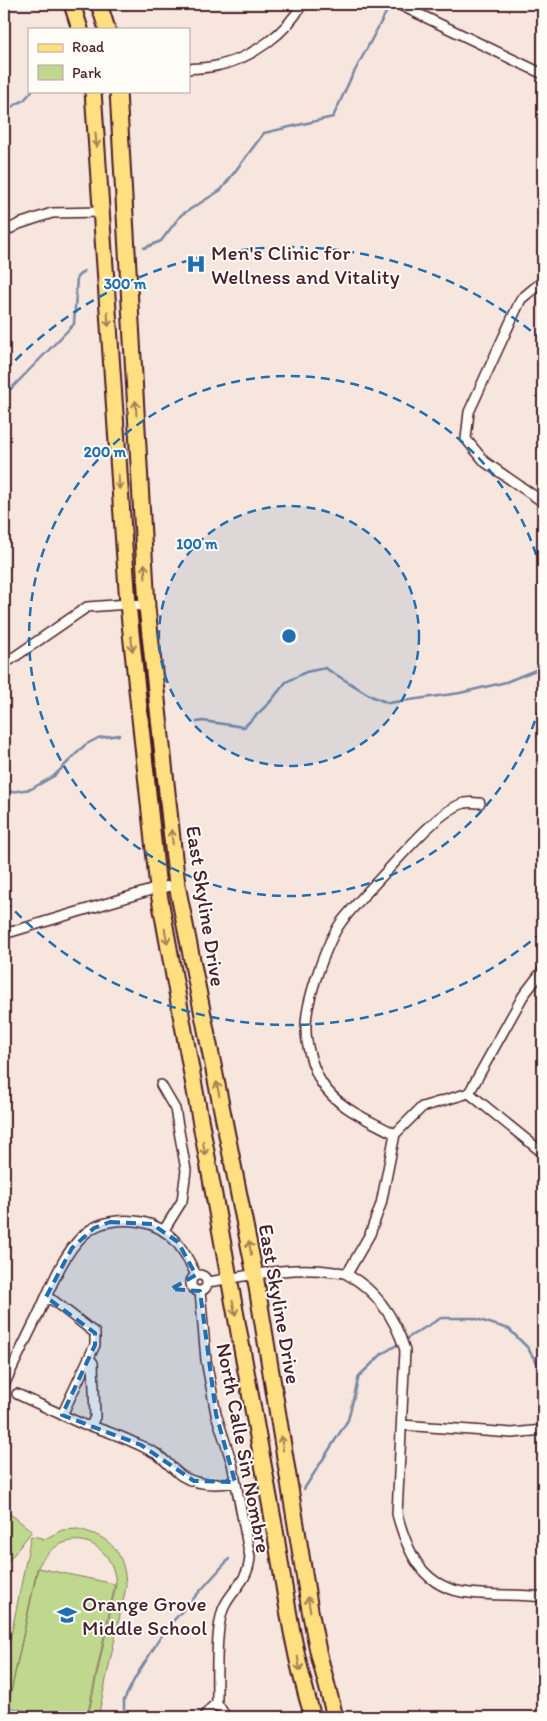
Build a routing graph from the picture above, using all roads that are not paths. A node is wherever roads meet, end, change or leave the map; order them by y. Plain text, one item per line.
1 (72, 4) edge
2 (99, 4) edge
3 (302, 4) edge
4 (398, 4) edge
5 (80, 28) edge
6 (107, 28) edge
7 (190, 69) edge
8 (543, 74) edge
9 (93, 92) edge
10 (118, 92) edge
11 (101, 212) junction
12 (4, 232) edge
13 (543, 281) edge
14 (543, 502) edge
15 (128, 604) junction
16 (148, 607) junction
17 (4, 660) edge
18 (480, 803) dead end
19 (178, 885) junction
20 (158, 888) junction
21 (4, 934) edge
22 (543, 970) edge
23 (161, 1085) dead end
24 (469, 1093) junction
25 (395, 1134) junction
26 (543, 1153) edge
27 (164, 1230) junction
28 (347, 1274) junction
29 (196, 1275) junction
30 (255, 1275) junction
31 (228, 1279) junction
32 (208, 1282) junction
33 (200, 1291) junction
34 (46, 1297) junction
35 (89, 1358) junction
36 (4, 1385) edge
37 (17, 1394) dead end
38 (62, 1415) junction
39 (402, 1425) junction
40 (91, 1426) junction
41 (543, 1430) edge
42 (235, 1482) junction
43 (543, 1596) edge
44 (217, 1703) junction
45 (204, 1717) edge
46 (226, 1717) edge
47 (313, 1717) edge
48 (335, 1717) edge

1 - 5 main road
2 - 6 main road
3 - 7 street
4 - 8 street
9 -> 11 main road, East Skyline Drive
16 -> 10 main road, East Skyline Drive
11 - 12 street
11 -> 15 main road, East Skyline Drive
13 - 14 street
15 - 16 street
15 - 17 street
15 -> 20 main road, East Skyline Drive
19 -> 16 main road, East Skyline Drive
18 - 25 street
19 - 20 street
30 -> 19 main road, East Skyline Drive
20 - 21 street
20 -> 31 main road, East Skyline Drive
22 - 24 street
23 - 27 street
24 - 25 street
24 - 26 street
25 - 28 street
27 - 29 street, North Calle Sin Nombre
27 - 34 street
28 - 30 street
28 - 39 street
29 - 32 street
29 - 33 street, North Calle Sin Nombre
30 - 31 street
48 -> 30 main road, East Skyline Drive
31 - 32 street
31 -> 47 main road, East Skyline Drive
32 - 33 street
33 - 42 street, North Calle Sin Nombre
34 - 35 street
34 - 36 street
35 - 38 street
35 - 40 street
37 - 38 street
38 - 40 street
39 - 41 street
39 - 43 street
40 - 42 street
42 - 44 street, North Calle Sin Nombre
44 - 45 street
44 - 46 street

